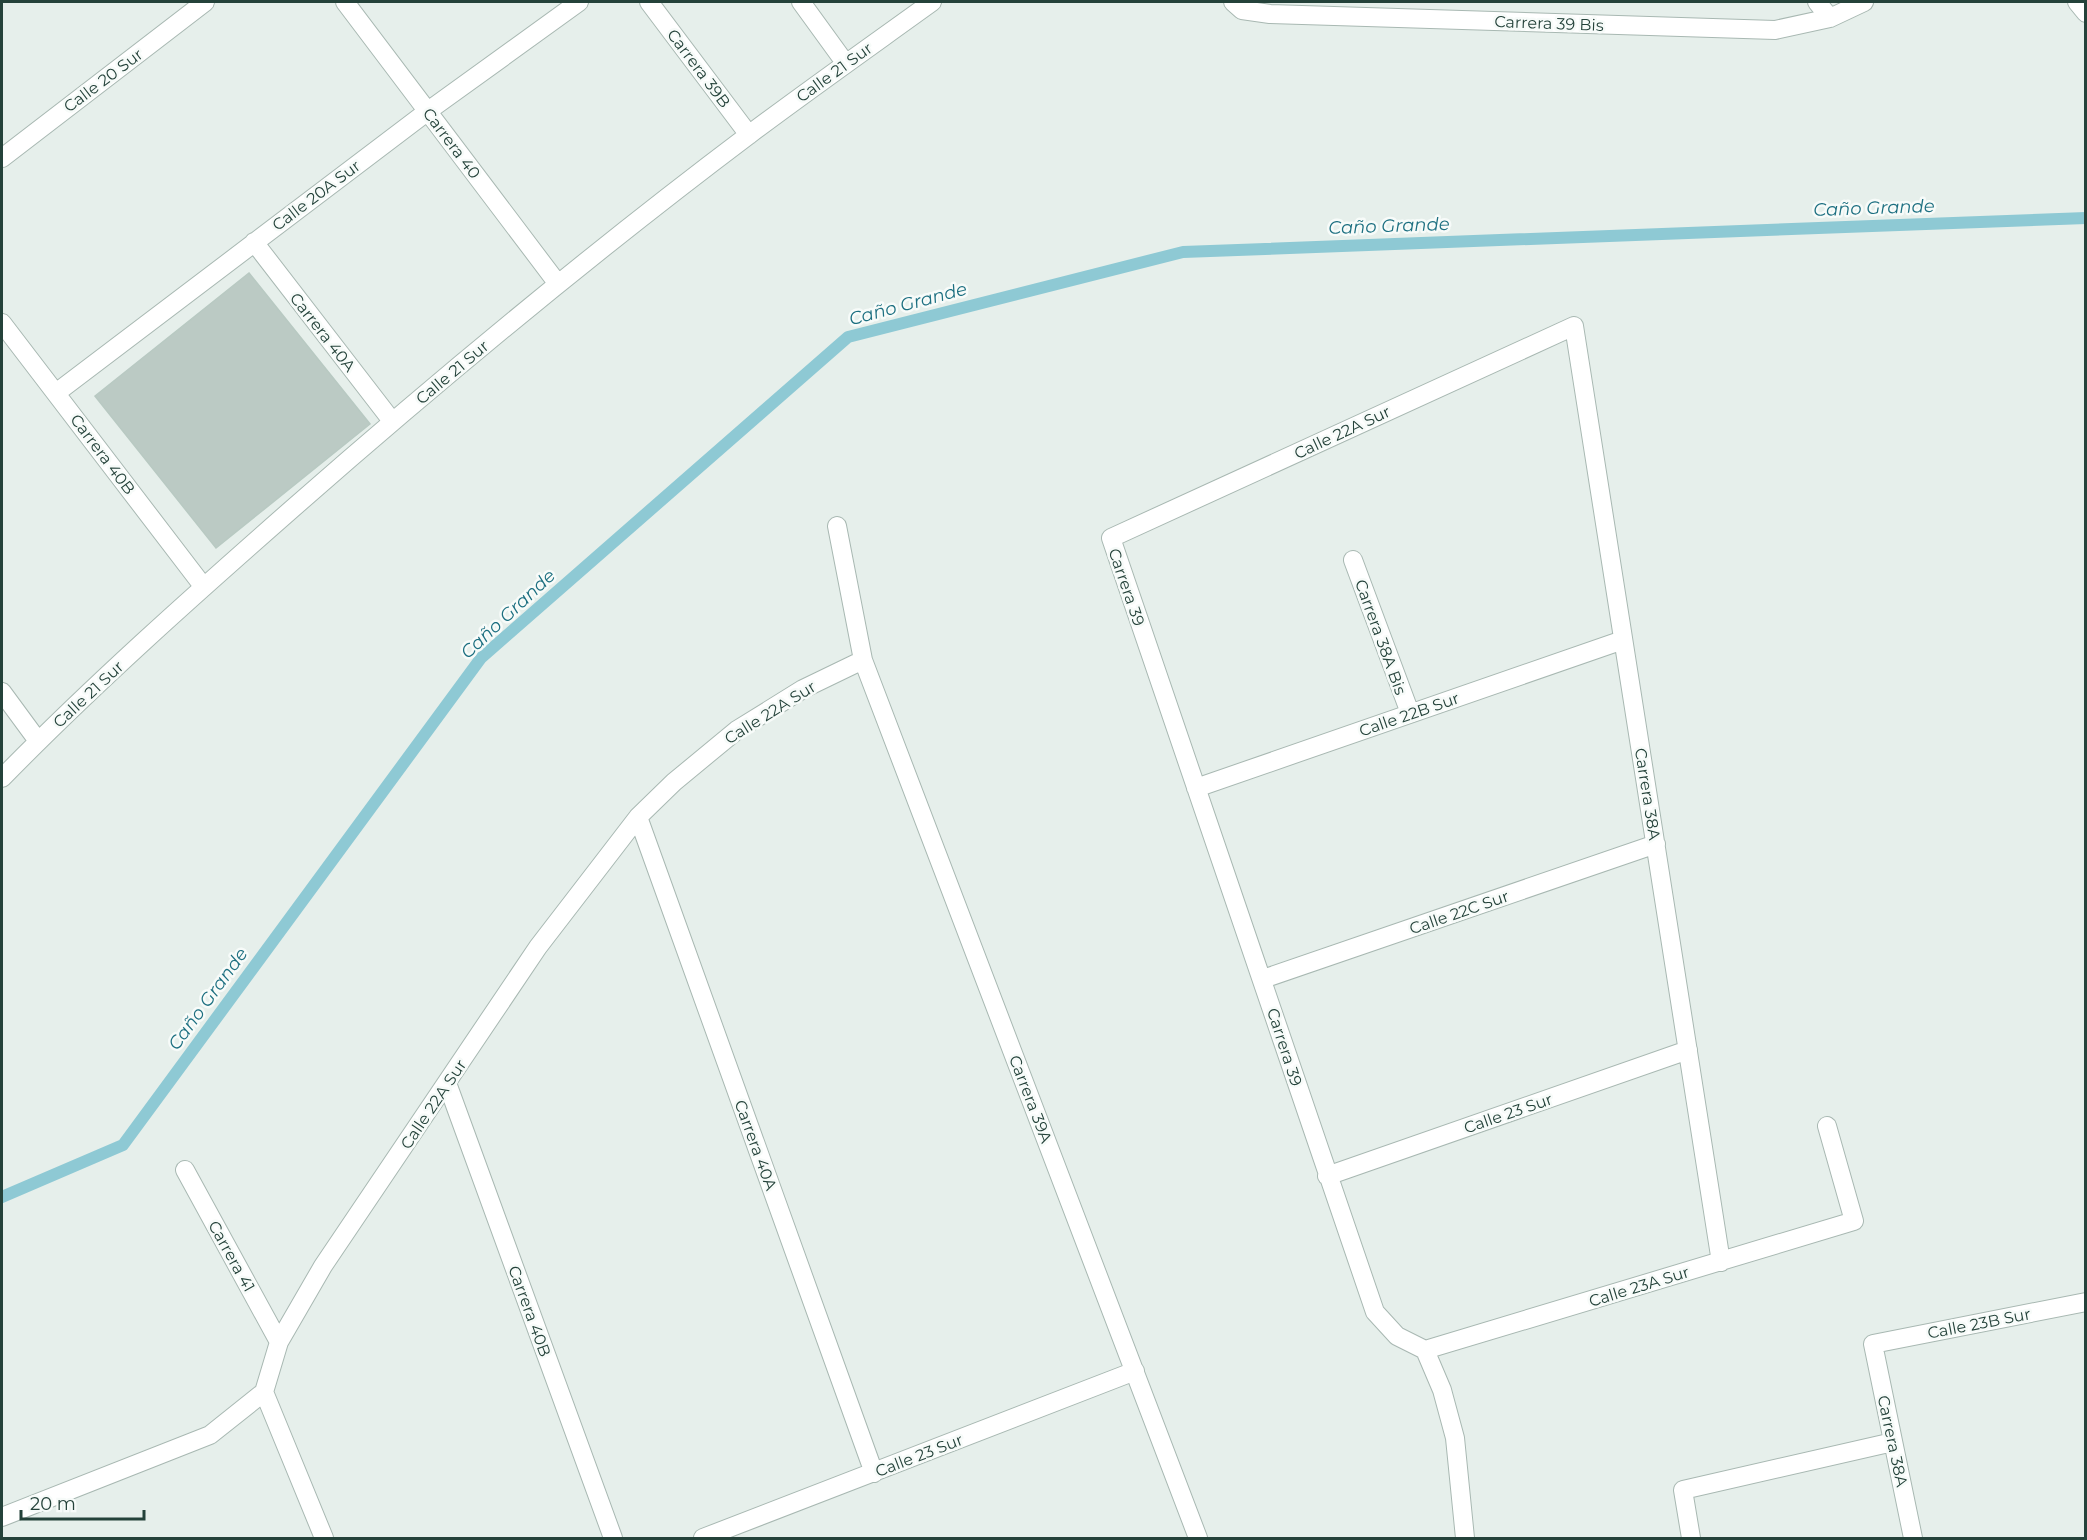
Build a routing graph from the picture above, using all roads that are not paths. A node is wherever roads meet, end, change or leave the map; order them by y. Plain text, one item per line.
1 (205, 2) edge
2 (345, 2) edge
3 (579, 2) edge
4 (649, 2) edge
5 (801, 2) edge
6 (932, 2) edge
7 (1233, 2) edge
8 (1817, 2) edge
9 (1864, 2) edge
10 (2077, 2) edge
11 (2085, 13) edge
12 (1830, 18) junction
13 (846, 64) junction
14 (428, 111) junction
15 (750, 135) junction
16 (2, 158) edge
17 (254, 242) junction
18 (558, 284) junction
19 (2, 323) edge
20 (1574, 326) joint
21 (56, 393) junction
22 (392, 421) junction
23 (837, 526) dead end
24 (1110, 538) joint
25 (1353, 560) dead end
26 (203, 586) junction
27 (1623, 640) junction
28 (863, 660) junction
29 (2, 692) edge
30 (1410, 713) junction
31 (38, 741) junction
32 (2, 778) edge
33 (1196, 788) junction
34 (638, 817) junction
35 (1656, 844) junction
36 (1263, 980) junction
37 (1689, 1050) junction
38 (447, 1083) junction
39 (1827, 1126) dead end
40 (185, 1170) dead end
41 (1328, 1176) junction
42 (1721, 1262) junction
43 (2085, 1302) edge
44 (279, 1342) junction
45 (1873, 1344) joint
46 (1425, 1350) junction
47 (1135, 1371) junction
48 (264, 1392) junction
49 (1893, 1442) junction
50 (874, 1473) junction
51 (2, 1517) edge
52 (324, 1539) edge
53 (613, 1539) edge
54 (703, 1539) edge
55 (1198, 1539) edge
56 (1465, 1539) edge
57 (1691, 1539) edge
58 (1913, 1539) edge

1 - 16 street, Calle 20 Sur
2 - 14 street, Carrera 40
3 - 14 street, Calle 20A Sur
4 - 15 street, Carrera 39B
5 - 13 street
6 - 13 street, Calle 21 Sur
7 - 12 street, Carrera 39 Bis
8 - 12 street
9 - 12 street, Carrera 39 Bis
10 - 11 street
13 - 15 street, Calle 21 Sur
14 - 17 street, Calle 20A Sur
14 - 18 street, Carrera 40
15 - 18 street, Calle 21 Sur
17 - 21 street, Calle 20A Sur
17 - 22 street, Carrera 40A
18 - 22 street, Calle 21 Sur
19 - 21 street, Carrera 40B
20 - 24 street, Calle 22A Sur
20 - 27 street, Carrera 38A
21 - 26 street, Carrera 40B
22 - 26 street, Calle 21 Sur
23 - 28 street, Carrera 39A
24 - 33 street, Carrera 39
25 - 30 street, Carrera 38A Bis
26 - 31 street, Calle 21 Sur
27 - 30 street, Calle 22B Sur
27 - 35 street, Carrera 38A
28 - 34 street, Calle 22A Sur
28 - 47 street, Carrera 39A
29 - 31 street
30 - 33 street, Calle 22B Sur
31 - 32 street, Calle 21 Sur
33 - 36 street, Carrera 39
34 - 38 street, Calle 22A Sur
34 - 50 street, Carrera 40A
35 - 36 street, Calle 22C Sur
35 - 37 street, Carrera 38A
36 - 41 street, Carrera 39
37 - 41 street, Calle 23 Sur
37 - 42 street, Carrera 38A
38 - 44 street, Calle 22A Sur
38 - 53 street, Carrera 40B
39 - 42 street, Calle 23A Sur
40 - 44 street, Carrera 41
41 - 46 street, Carrera 39
42 - 46 street, Calle 23A Sur
43 - 45 street, Calle 23B Sur
44 - 48 street, Calle 22A Sur
45 - 49 street, Carrera 38A
46 - 56 street
47 - 50 street, Calle 23 Sur
47 - 55 street, Carrera 39A
48 - 51 street
48 - 52 street
49 - 57 street
49 - 58 street, Carrera 38A
50 - 54 street, Calle 23 Sur

